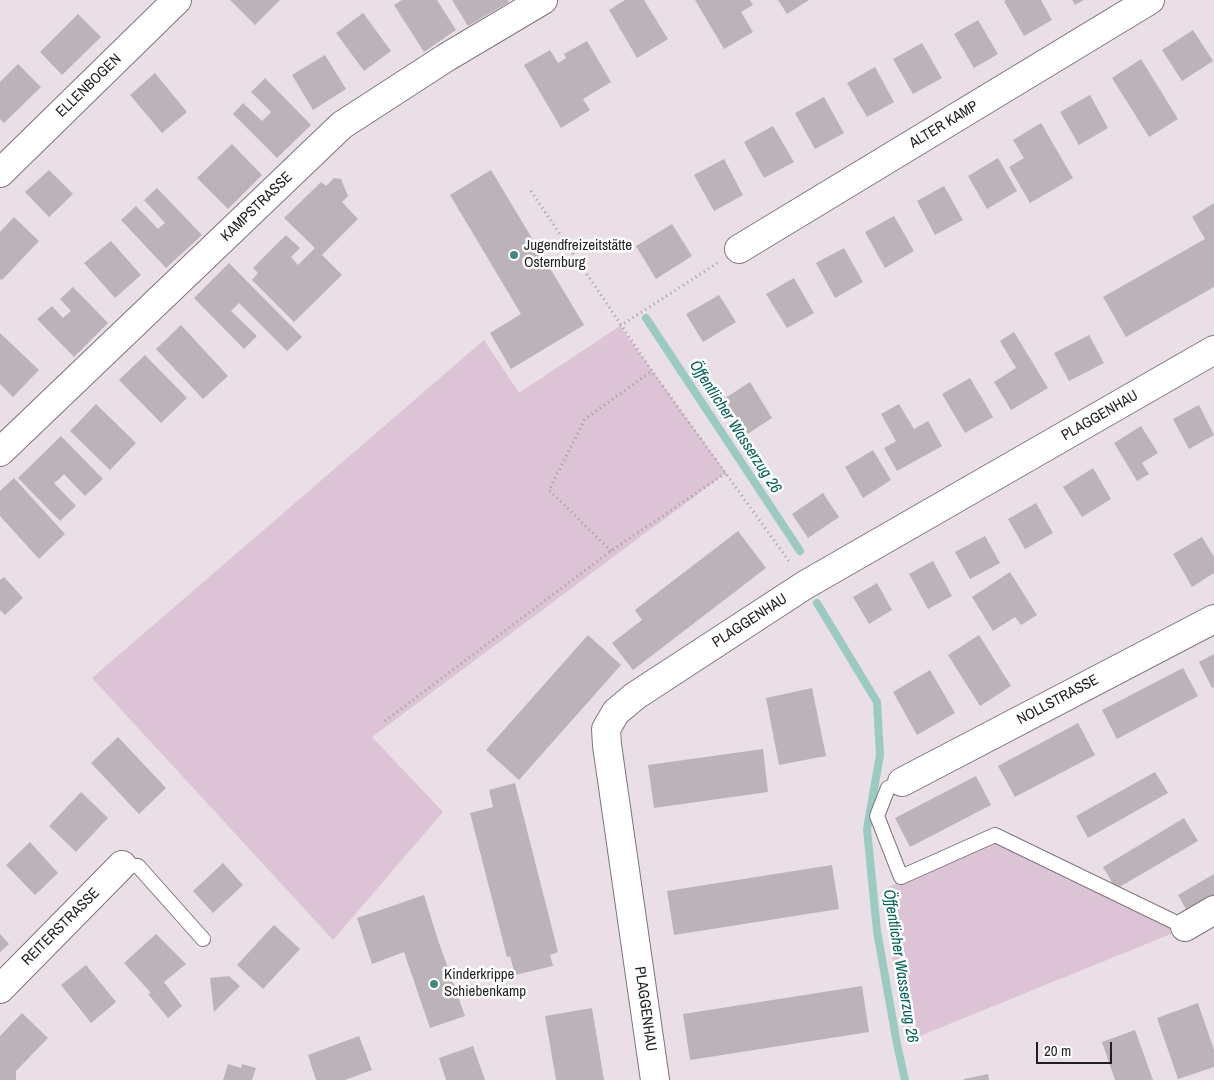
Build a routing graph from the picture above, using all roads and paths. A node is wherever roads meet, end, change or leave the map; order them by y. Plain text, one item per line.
1 (177, 0) edge
2 (543, 0) edge
3 (1150, 0) edge
4 (0, 173) edge
5 (531, 191) dead end
6 (739, 249) joint
7 (620, 326) junction
8 (1214, 350) edge
9 (652, 371) junction
10 (0, 452) edge
11 (726, 473) junction
12 (612, 551) junction
13 (805, 584) junction
14 (1214, 619) edge
15 (385, 721) dead end
16 (902, 782) joint
17 (122, 865) joint
18 (1214, 910) edge
19 (1185, 927) joint
20 (204, 939) dead end
21 (0, 989) edge
22 (655, 1080) edge

1 - 4 street, ELLENBOGEN
2 - 10 street, KAMPSTRASSE
3 - 6 street, ALTER KAMP
5 - 7 path
6 - 7 path
7 - 9 path
8 - 13 street, PLAGGENHAU
9 - 11 path
9 - 12 path
11 - 12 path
11 - 13 path
12 - 15 path
13 - 22 street, PLAGGENHAU
14 - 16 street, NOLLSTRASSE
16 - 19 lane
17 - 20 lane
17 - 21 street, REITERSTRASSE
18 - 19 street

